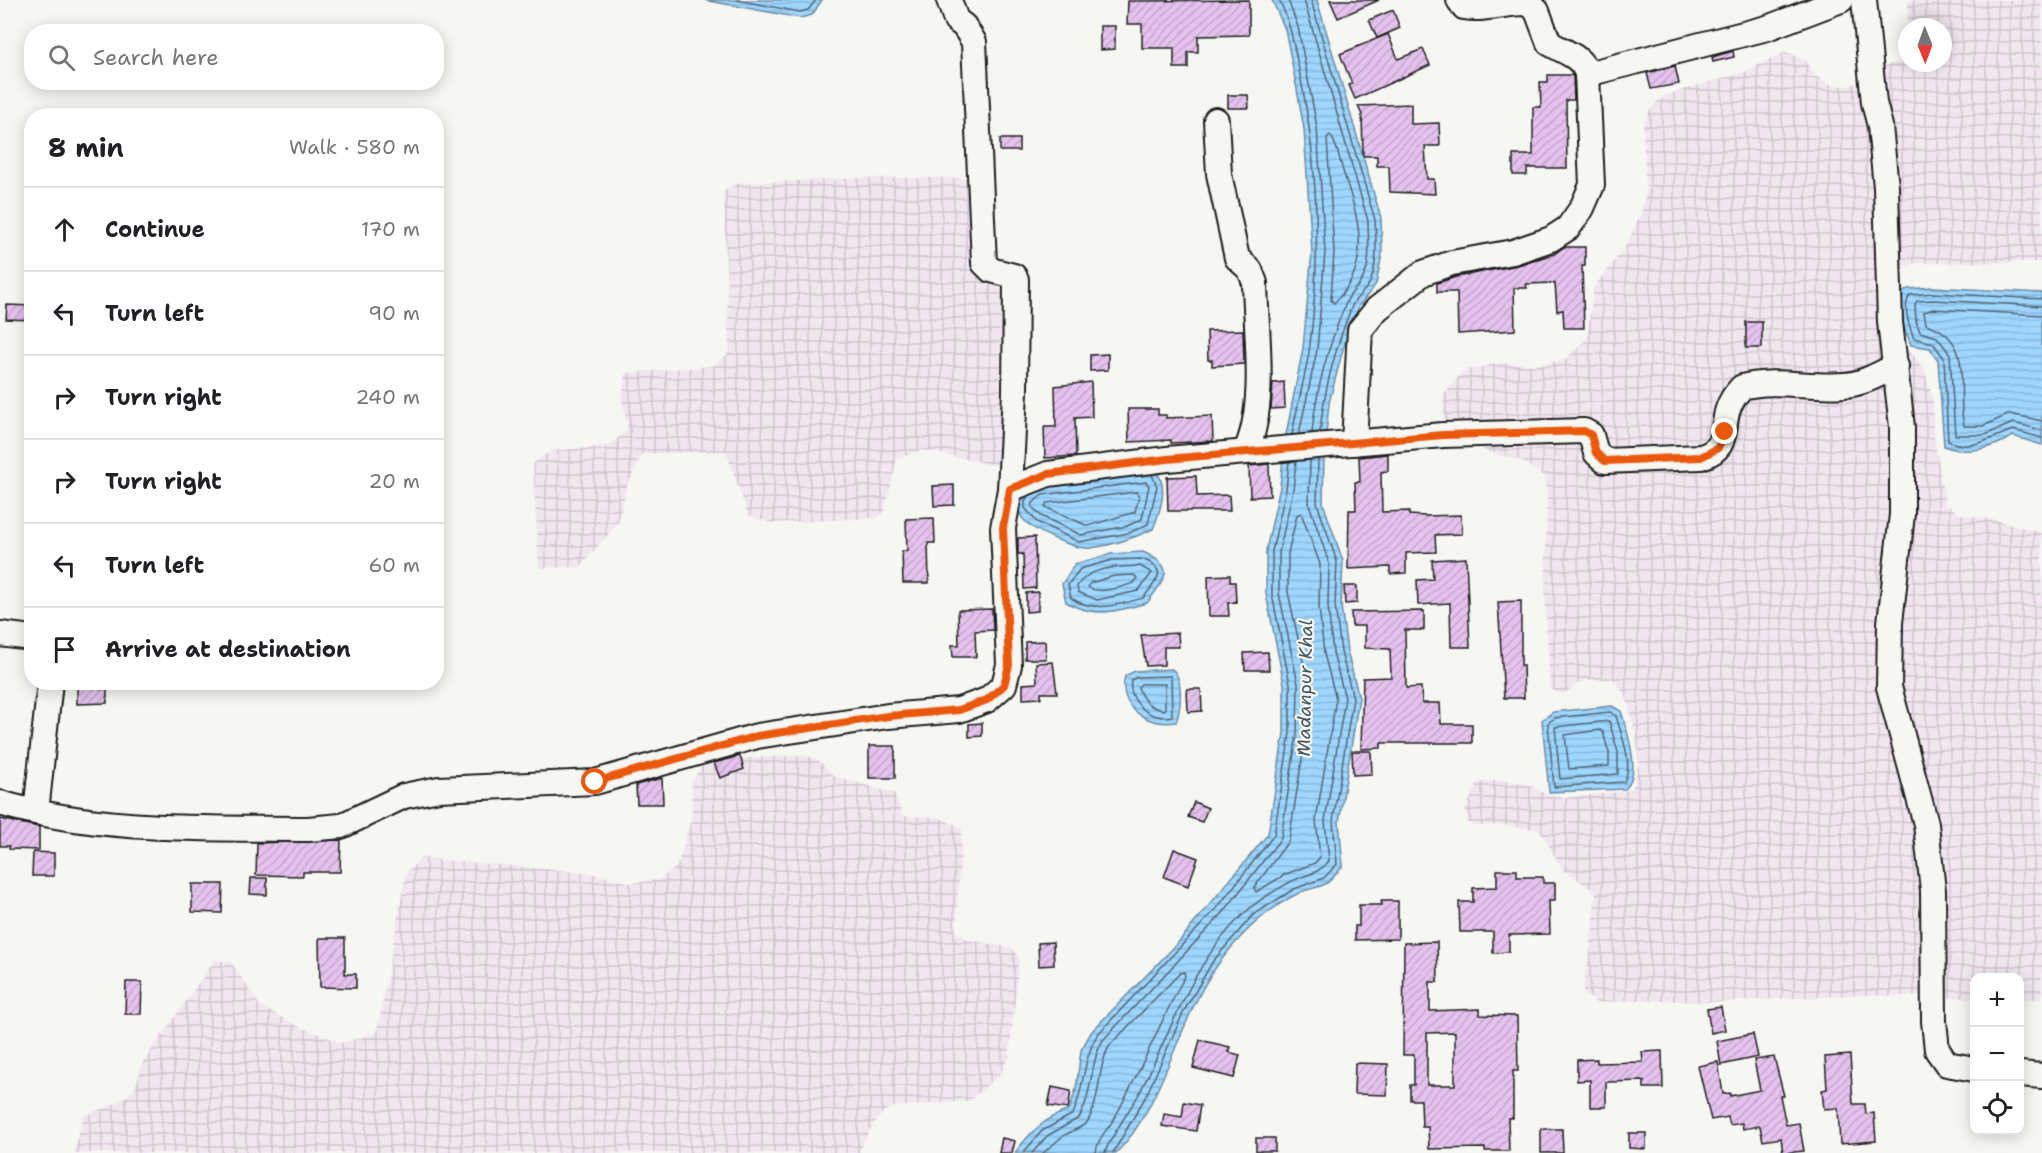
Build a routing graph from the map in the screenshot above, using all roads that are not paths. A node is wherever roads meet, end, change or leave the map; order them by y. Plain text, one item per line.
1 (949, 0) edge
2 (1459, 0) edge
3 (1841, 0) edge
4 (1864, 0) edge
5 (1587, 74) junction
6 (1215, 120) dead end
7 (1896, 366) junction
8 (1354, 443) junction
9 (1246, 451) junction
10 (1010, 489) junction
11 (0, 634) edge
12 (24, 637) edge
13 (49, 690) edge
14 (0, 803) edge
15 (36, 812) junction
16 (1970, 1068) edge
17 (2024, 1074) edge
18 (2042, 1076) edge

1 - 10 street
2 - 5 street
3 - 5 street
4 - 7 street
5 - 8 street
6 - 9 street
7 - 8 street
7 - 16 street
8 - 9 street
9 - 10 street
10 - 15 street
11 - 12 street
13 - 15 street
14 - 15 street
17 - 18 street

